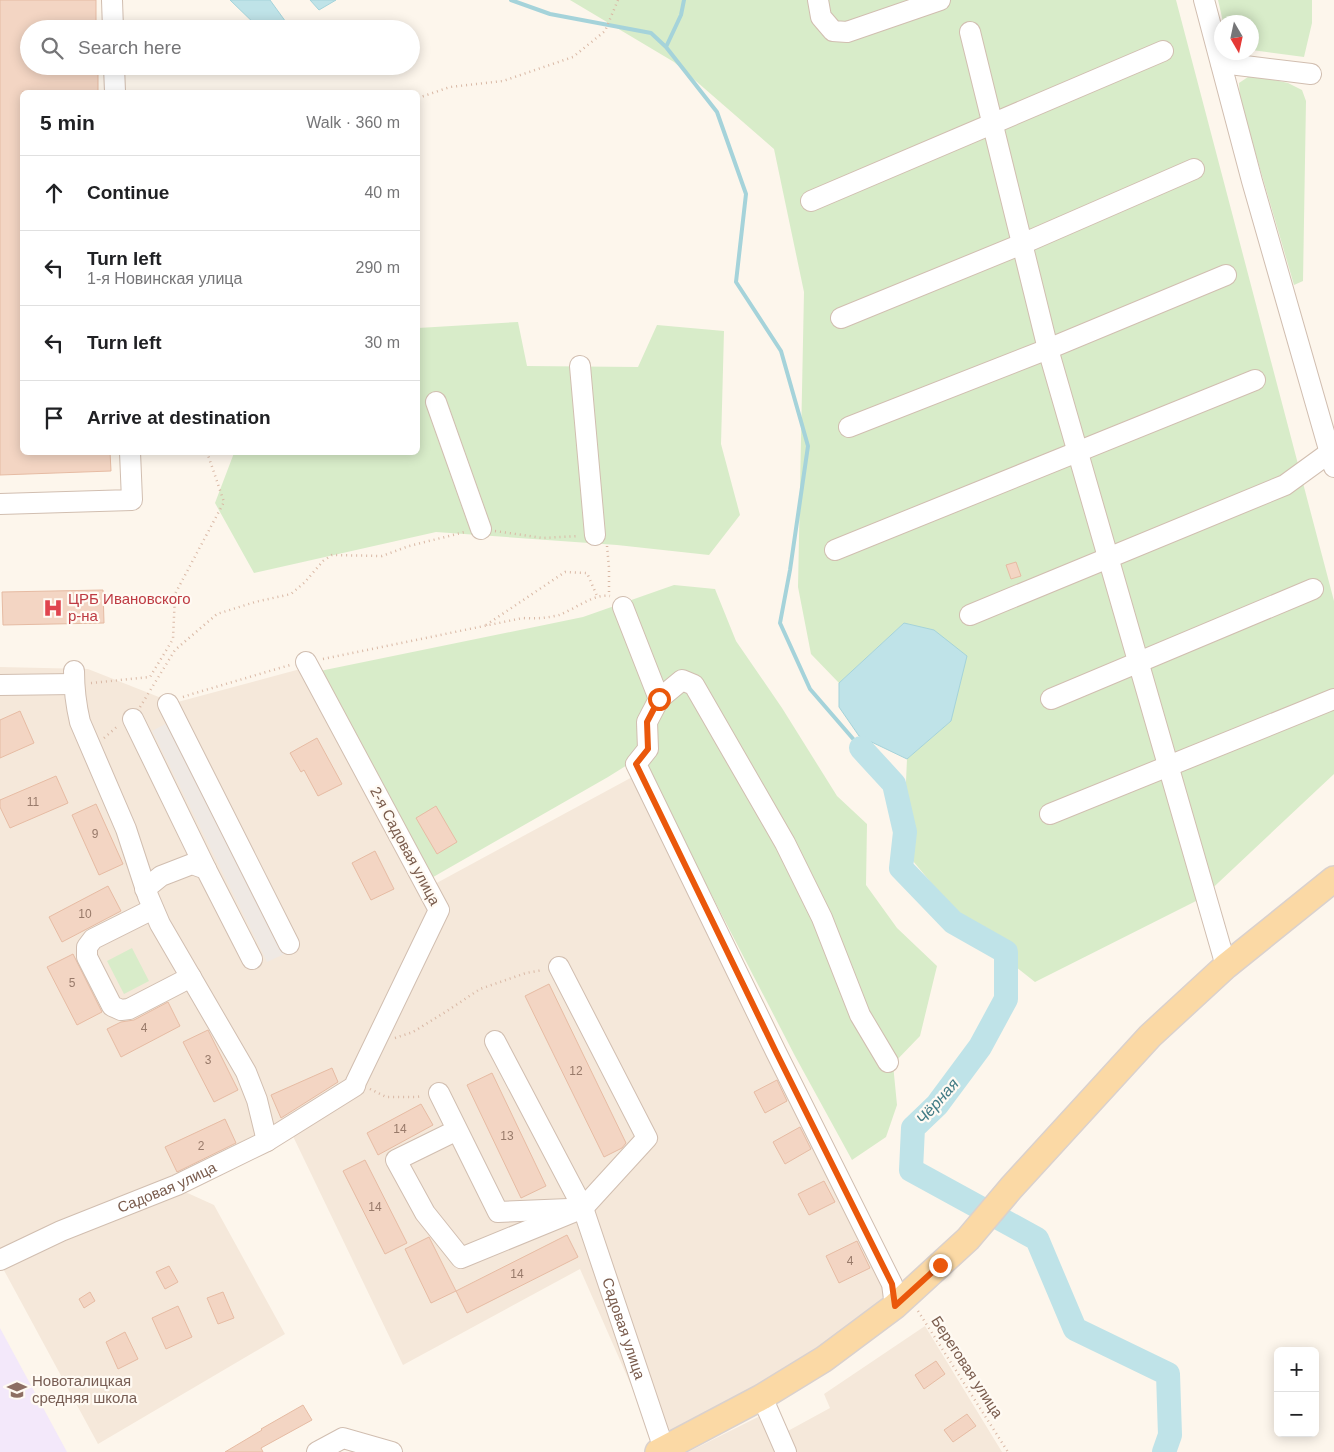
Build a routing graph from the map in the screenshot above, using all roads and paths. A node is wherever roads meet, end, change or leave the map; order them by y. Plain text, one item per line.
1 (112, 0) edge
2 (618, 0) edge
3 (818, 0) edge
4 (940, 0) edge
5 (1204, 0) edge
6 (910, 5) edge
7 (113, 20) edge
8 (970, 32) dead end
9 (1163, 51) dead end
10 (1221, 63) junction
11 (1311, 74) dead end
12 (115, 75) edge
13 (116, 90) edge
14 (420, 97) edge
15 (993, 124) junction
16 (1194, 169) dead end
17 (811, 201) dead end
18 (1022, 244) junction
19 (1226, 274) dead end
20 (841, 318) dead end
21 (1048, 349) junction
22 (580, 366) dead end
23 (1255, 380) dead end
24 (436, 402) dead end
25 (849, 427) dead end
26 (1331, 450) edge
27 (1078, 452) junction
28 (130, 455) edge
29 (207, 455) edge
30 (0, 504) edge
31 (480, 530) junction
32 (595, 535) junction
33 (835, 550) dead end
34 (1108, 558) junction
35 (1313, 589) dead end
36 (597, 596) junction
37 (616, 601) junction
38 (970, 615) dead end
39 (482, 627) junction
40 (306, 662) junction
41 (1138, 662) junction
42 (74, 678) junction
43 (0, 685) edge
44 (659, 699) junction
45 (1050, 699) dead end
46 (1334, 699) edge
47 (168, 704) joint
48 (133, 719) junction
49 (92, 749) junction
50 (1168, 766) junction
51 (1050, 814) dead end
52 (206, 869) junction
53 (1334, 879) edge
54 (145, 889) junction
55 (152, 908) junction
56 (289, 944) dead end
57 (252, 959) dead end
58 (1226, 966) junction
59 (559, 967) joint
60 (191, 977) junction
61 (495, 1041) dead end
62 (374, 1045) junction
63 (888, 1062) dead end
64 (356, 1082) junction
65 (439, 1093) joint
66 (328, 1102) joint
67 (449, 1134) dead end
68 (267, 1141) junction
69 (584, 1208) junction
70 (0, 1260) edge
71 (901, 1300) junction
72 (762, 1397) junction
73 (661, 1450) edge
74 (317, 1452) edge
75 (392, 1452) edge
76 (786, 1452) edge
77 (1008, 1452) edge

1 - 7 street
2 - 14 path
3 - 6 street
4 - 6 street
5 - 10 street
8 - 15 street
9 - 15 street
10 - 11 street
10 - 26 street
12 - 13 street
15 - 17 street
15 - 18 street
16 - 18 street
18 - 20 street
18 - 21 street
19 - 21 street
21 - 25 street
21 - 27 street
22 - 32 street
23 - 27 street
24 - 31 street
26 - 34 street
27 - 33 street
27 - 34 street
28 - 30 street
29 - 42 path
31 - 32 path
31 - 48 path
32 - 37 path
34 - 38 street
34 - 41 street
35 - 41 street
36 - 37 path
36 - 39 path
36 - 39 path
37 - 44 street
39 - 40 path
40 - 47 path
40 - 62 street, 2-я Садовая улица
41 - 45 street
41 - 50 street
42 - 43 street
42 - 49 street
44 - 63 street
44 - 71 street
46 - 50 street
47 - 56 street
48 - 49 path
48 - 52 street
49 - 54 street
50 - 51 street
50 - 58 street
52 - 54 street
52 - 57 street
53 - 58 main road
54 - 55 street
55 - 60 street
55 - 60 street
58 - 71 main road
59 - 62 path
59 - 69 street
60 - 68 street
61 - 69 street, Садовая улица
62 - 64 street, 2-я Садовая улица
64 - 65 path
64 - 66 street, 2-я Садовая улица
65 - 69 street
66 - 68 street, Садовая улица
67 - 69 street
68 - 70 street, Садовая улица
69 - 73 street, Садовая улица
71 - 72 main road
71 - 77 path, Береговая улица
72 - 73 main road
72 - 76 street
74 - 75 street

